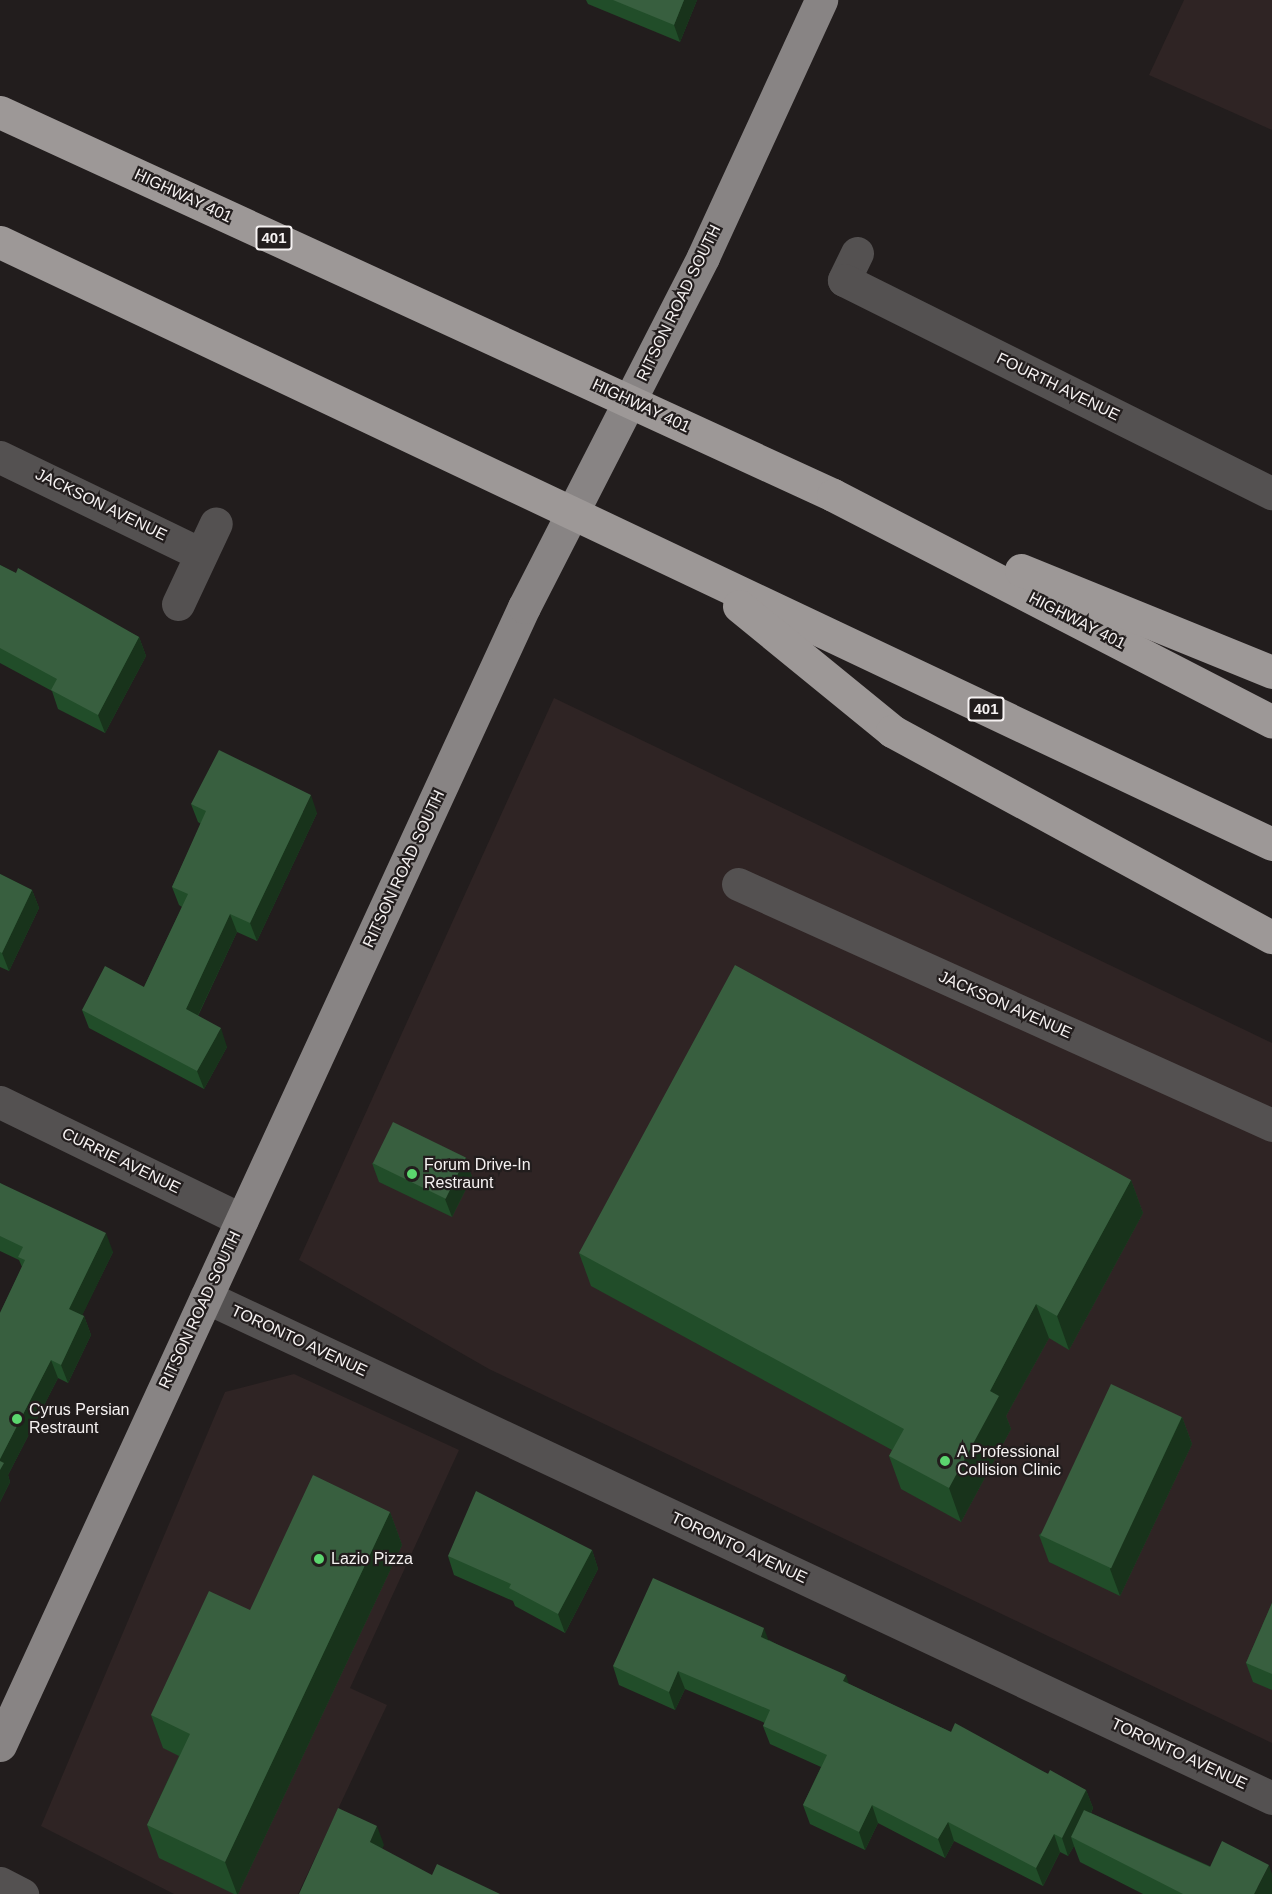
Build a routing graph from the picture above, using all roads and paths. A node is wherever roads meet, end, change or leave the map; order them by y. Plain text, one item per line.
1 (821, 0) edge
2 (0, 112) edge
3 (0, 242) edge
4 (850, 267) dead end
5 (0, 457) edge
6 (1272, 493) edge
7 (833, 495) junction
8 (216, 523) dead end
9 (201, 554) junction
10 (701, 574) junction
11 (178, 604) dead end
12 (1272, 672) edge
13 (1272, 722) edge
14 (1272, 844) edge
15 (738, 884) dead end
16 (1272, 937) edge
17 (0, 1102) edge
18 (1272, 1125) edge
19 (242, 1220) junction
20 (206, 1298) junction
21 (2, 1734) edge
22 (1272, 1798) edge
23 (0, 1883) edge
24 (22, 1894) edge

1 - 19 main road, RITSON ROAD SOUTH
2 - 7 highway, HIGHWAY 401 / 401
3 - 10 highway, 401
4 - 6 street, FOURTH AVENUE
5 - 9 street, JACKSON AVENUE
7 - 12 highway
7 - 13 highway, HIGHWAY 401 / 401
8 - 9 street
9 - 11 street
10 - 14 highway, 401
10 - 16 highway
15 - 18 street, JACKSON AVENUE
17 - 19 street, CURRIE AVENUE
19 - 20 main road, RITSON ROAD SOUTH
20 - 21 main road, RITSON ROAD SOUTH
20 - 22 street, TORONTO AVENUE
23 - 24 street

